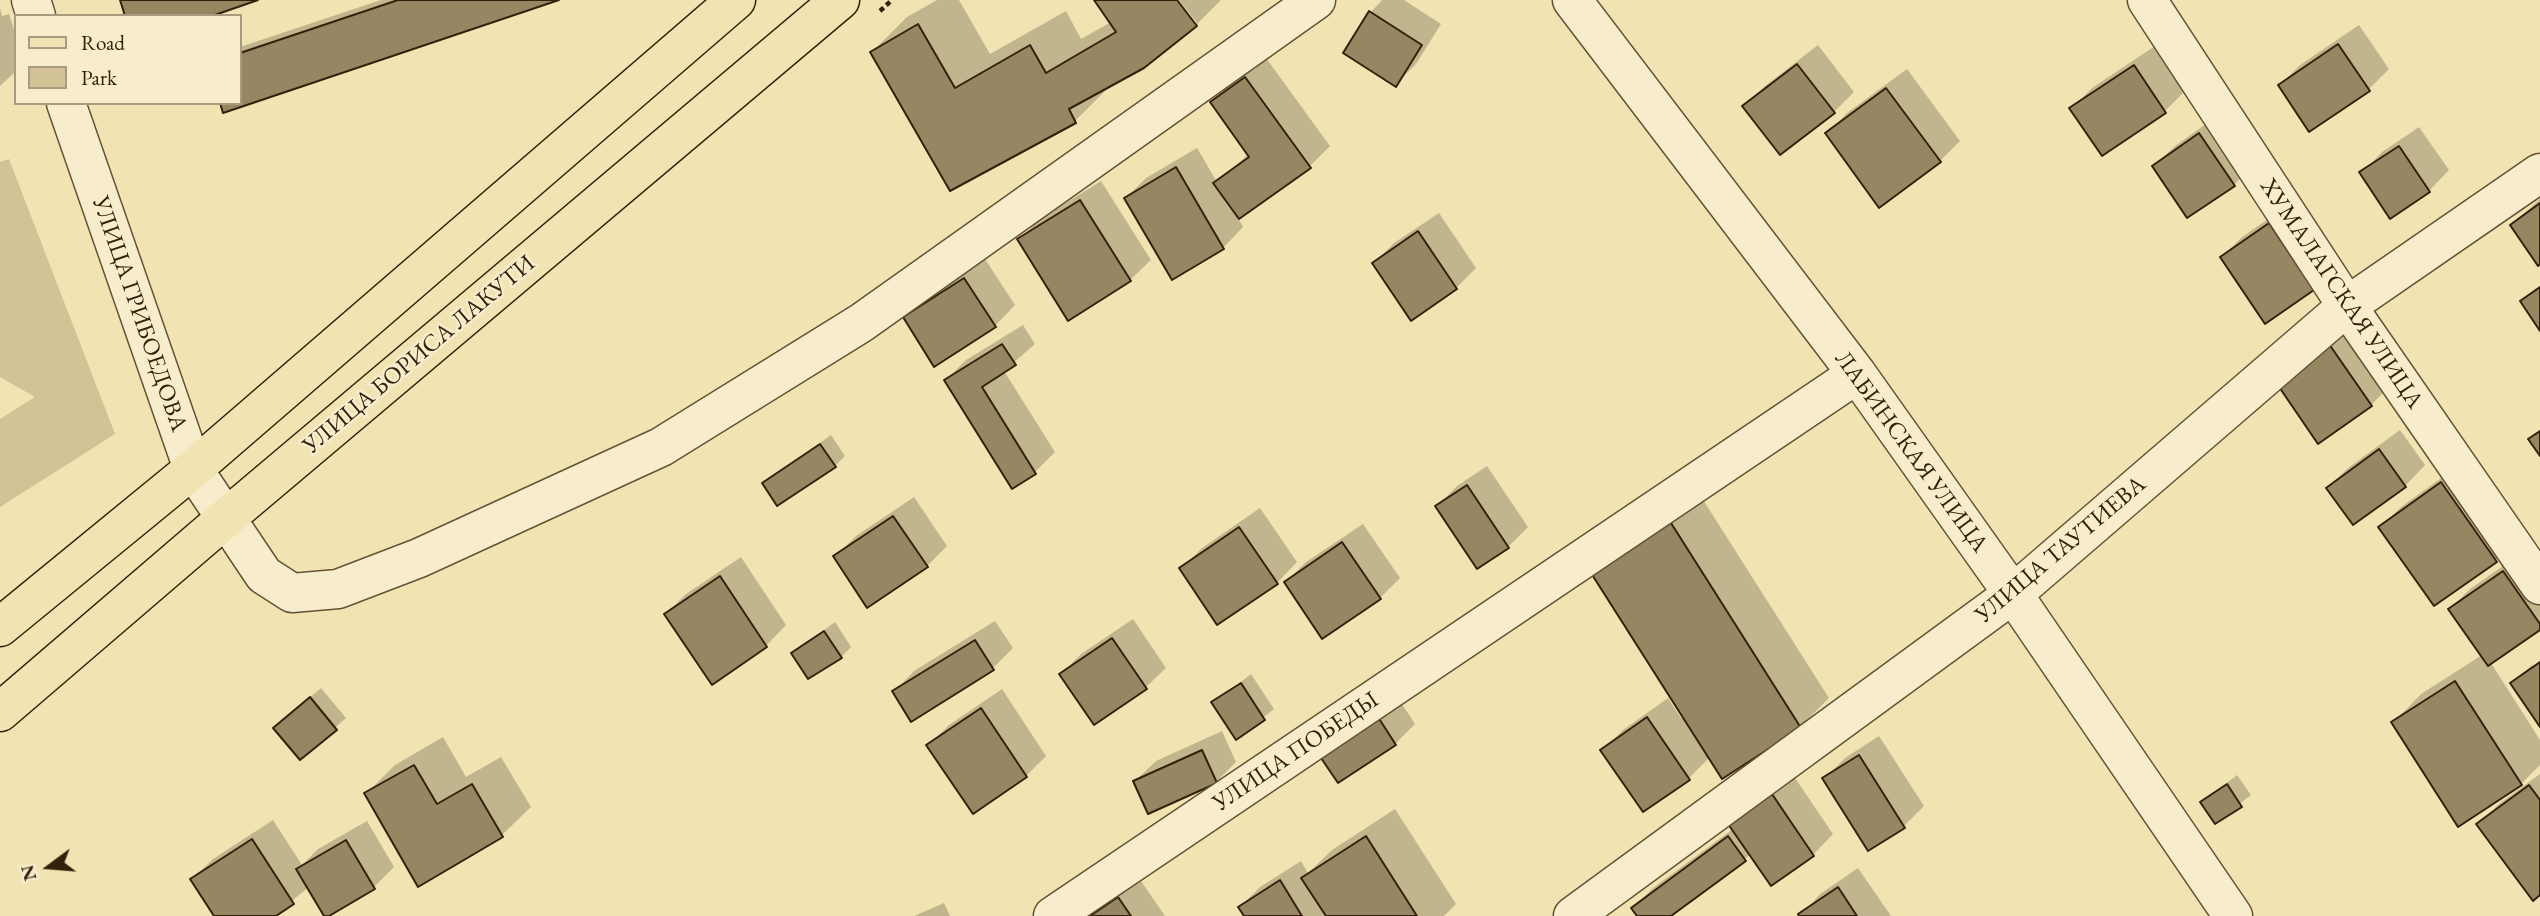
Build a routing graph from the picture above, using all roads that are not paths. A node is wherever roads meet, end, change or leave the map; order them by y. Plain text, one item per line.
1 (736, 0) edge
2 (840, 0) edge
3 (1316, 0) edge
4 (1572, 0) edge
5 (2147, 0) edge
6 (67, 105) edge
7 (2540, 173) edge
8 (2347, 306) junction
9 (1857, 374) junction
10 (193, 469) junction
11 (226, 518) junction
12 (2540, 585) edge
13 (2013, 594) junction
14 (0, 627) edge
15 (0, 712) edge
16 (1053, 916) edge
17 (1573, 916) edge
18 (2232, 916) edge

1 - 10 main road
2 - 11 main road, УЛИЦА БОРИСА ЛАКУТИ
3 - 11 street, УЛИЦА ГРИБОЕДОВА
4 - 9 street, ЛАБИНСКАЯ УЛИЦА
5 - 8 street, ХУМАЛАГСКАЯ УЛИЦА
6 - 10 street, УЛИЦА ГРИБОЕДОВА
7 - 8 street, УЛИЦА ТАУТИЕВА
8 - 12 street, ХУМАЛАГСКАЯ УЛИЦА
8 - 13 street, УЛИЦА ТАУТИЕВА
9 - 13 street, ЛАБИНСКАЯ УЛИЦА
9 - 16 street, УЛИЦА ПОБЕДЫ
10 - 11 street, УЛИЦА ГРИБОЕДОВА
10 - 14 main road
11 - 15 main road, УЛИЦА БОРИСА ЛАКУТИ
13 - 17 street, УЛИЦА ТАУТИЕВА
13 - 18 street, ЛАБИНСКАЯ УЛИЦА

